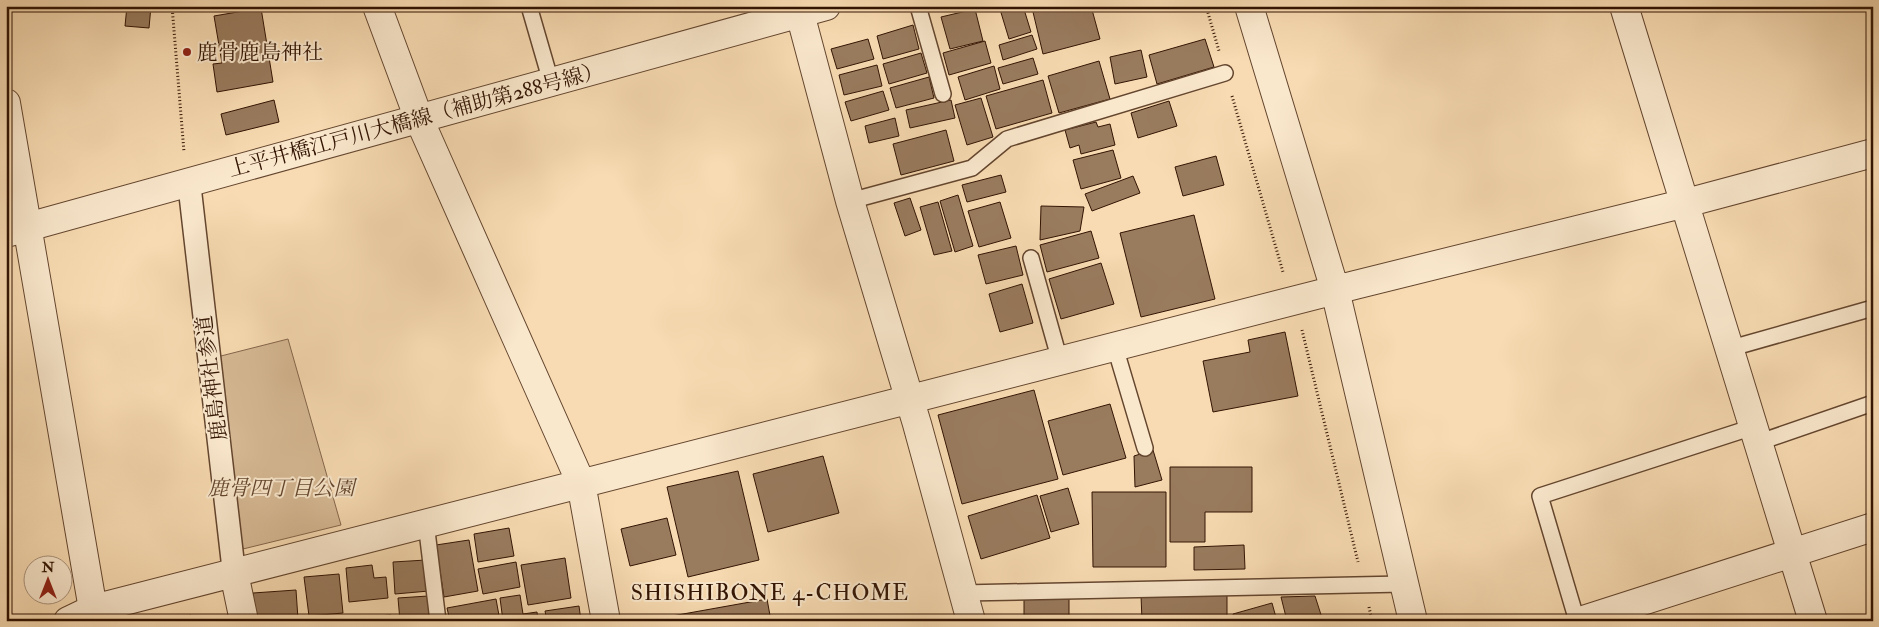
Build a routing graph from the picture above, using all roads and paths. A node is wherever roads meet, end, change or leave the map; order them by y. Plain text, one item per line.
1 (172, 6) edge
2 (377, 6) edge
3 (529, 6) edge
4 (918, 6) edge
5 (1206, 6) edge
6 (1249, 6) edge
7 (1624, 6) edge
8 (808, 9) edge
9 (1225, 73) junction
10 (551, 82) junction
11 (943, 94) dead end
12 (6, 103) edge
13 (419, 119) junction
14 (1873, 153) edge
15 (189, 182) junction
16 (850, 201) junction
17 (1686, 203) junction
18 (17, 230) edge
19 (1031, 258) dead end
20 (1286, 280) dead end
21 (1335, 290) junction
22 (1873, 308) edge
23 (1301, 326) dead end
24 (1116, 347) junction
25 (1728, 349) junction
26 (1060, 361) junction
27 (910, 399) junction
28 (1873, 403) edge
29 (1755, 435) junction
30 (1145, 448) dead end
31 (581, 483) junction
32 (426, 523) junction
33 (1873, 527) edge
34 (1791, 552) junction
35 (234, 573) junction
36 (1364, 584) junction
37 (1403, 584) junction
38 (963, 592) junction
39 (94, 615) edge
40 (68, 621) edge
41 (244, 621) edge
42 (438, 621) edge
43 (606, 621) edge
44 (971, 621) edge
45 (1372, 621) edge
46 (1413, 621) edge
47 (1579, 621) edge
48 (1813, 621) edge

1 - 15 path
2 - 13 street
3 - 10 lane
4 - 11 lane
5 - 9 path
6 - 21 street
7 - 17 street
8 - 10 street, 上平井橋江戸川大橋線（補助第288号線）
8 - 16 street
9 - 16 lane
9 - 20 path
10 - 13 street, 上平井橋江戸川大橋線（補助第288号線）
12 - 18 street
13 - 15 street, 上平井橋江戸川大橋線（補助第288号線）
13 - 31 street
14 - 17 street
15 - 18 street, 上平井橋江戸川大橋線（補助第288号線）
15 - 35 street, 鹿島神社参道
16 - 27 street
17 - 21 street
17 - 25 street
18 - 39 street
19 - 26 lane
21 - 24 street
21 - 37 street
22 - 25 lane
23 - 36 path
24 - 26 street
24 - 30 lane
25 - 29 street
26 - 27 street
27 - 31 street
27 - 38 street
28 - 29 lane
29 - 34 street
29 - 47 lane
31 - 32 street
31 - 43 street
32 - 35 street
32 - 42 lane
33 - 34 street
34 - 47 street
34 - 48 street
35 - 39 street
35 - 41 street
36 - 37 lane
36 - 38 lane
36 - 45 path
37 - 46 street
38 - 44 street
39 - 40 street

